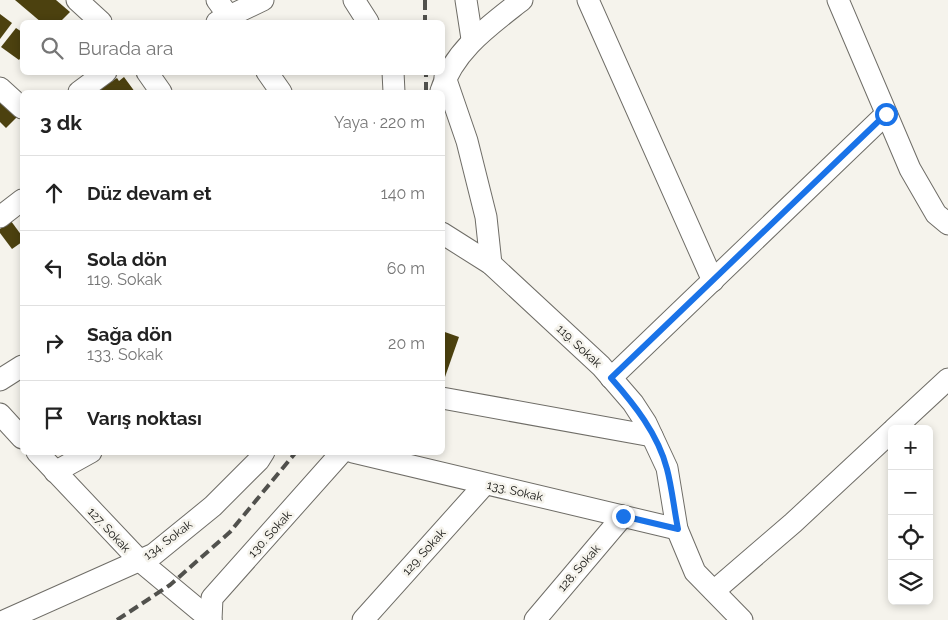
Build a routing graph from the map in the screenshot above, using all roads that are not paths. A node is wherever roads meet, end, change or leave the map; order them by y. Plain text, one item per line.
1 (78, 0) edge
2 (217, 0) edge
3 (263, 0) edge
4 (354, 0) edge
5 (466, 0) edge
6 (522, 0) edge
7 (588, 0) edge
8 (838, 0) edge
9 (851, 0) edge
10 (99, 20) edge
11 (226, 20) edge
12 (228, 20) edge
13 (367, 20) edge
14 (848, 23) junction
15 (472, 39) junction
16 (102, 75) edge
17 (149, 75) edge
18 (269, 75) edge
19 (393, 75) edge
20 (443, 85) edge
21 (0, 88) edge
22 (81, 90) edge
23 (160, 90) edge
24 (280, 90) edge
25 (394, 90) edge
26 (20, 106) edge
27 (886, 114) junction
28 (20, 202) edge
29 (0, 217) edge
30 (948, 224) edge
31 (445, 235) edge
32 (490, 264) junction
33 (713, 281) junction
34 (20, 367) edge
35 (611, 378) junction
36 (948, 379) edge
37 (0, 380) edge
38 (445, 399) edge
39 (0, 414) edge
40 (898, 425) edge
41 (888, 435) edge
42 (20, 436) edge
43 (652, 436) junction
44 (39, 455) edge
45 (86, 455) edge
46 (259, 455) edge
47 (339, 455) edge
48 (365, 455) edge
49 (55, 472) junction
50 (484, 484) junction
51 (623, 516) junction
52 (678, 529) junction
53 (140, 562) junction
54 (714, 592) junction
55 (6, 620) edge
56 (211, 620) edge
57 (364, 620) edge
58 (534, 620) edge
59 (742, 620) edge

1 - 10 street
2 - 11 street
3 - 12 street
4 - 13 street
5 - 15 street
6 - 15 street
7 - 33 street
8 - 14 street
9 - 14 street
14 - 27 street
15 - 20 street
16 - 22 street
17 - 23 street
18 - 24 street
19 - 25 street
20 - 32 street
21 - 26 street
27 - 30 street
27 - 33 street
28 - 29 street
31 - 32 street, 119. Sokak
32 - 35 street, 119. Sokak
33 - 35 street
34 - 37 street
35 - 43 street, 119. Sokak
36 - 40 street
38 - 43 street
39 - 42 street
41 - 54 street
43 - 52 street, 119. Sokak
44 - 49 street, 127. Sokak
45 - 49 street
46 - 53 street, 134. Sokak
47 - 56 street, 130. Sokak
48 - 50 street, 133. Sokak
49 - 53 street, 127. Sokak
50 - 51 street, 133. Sokak
50 - 57 street, 129. Sokak
51 - 52 street, 133. Sokak
51 - 58 street, 128. Sokak
52 - 54 street, 119. Sokak
53 - 55 street, 134. Sokak
53 - 56 street, 127. Sokak
54 - 59 street, 119. Sokak

